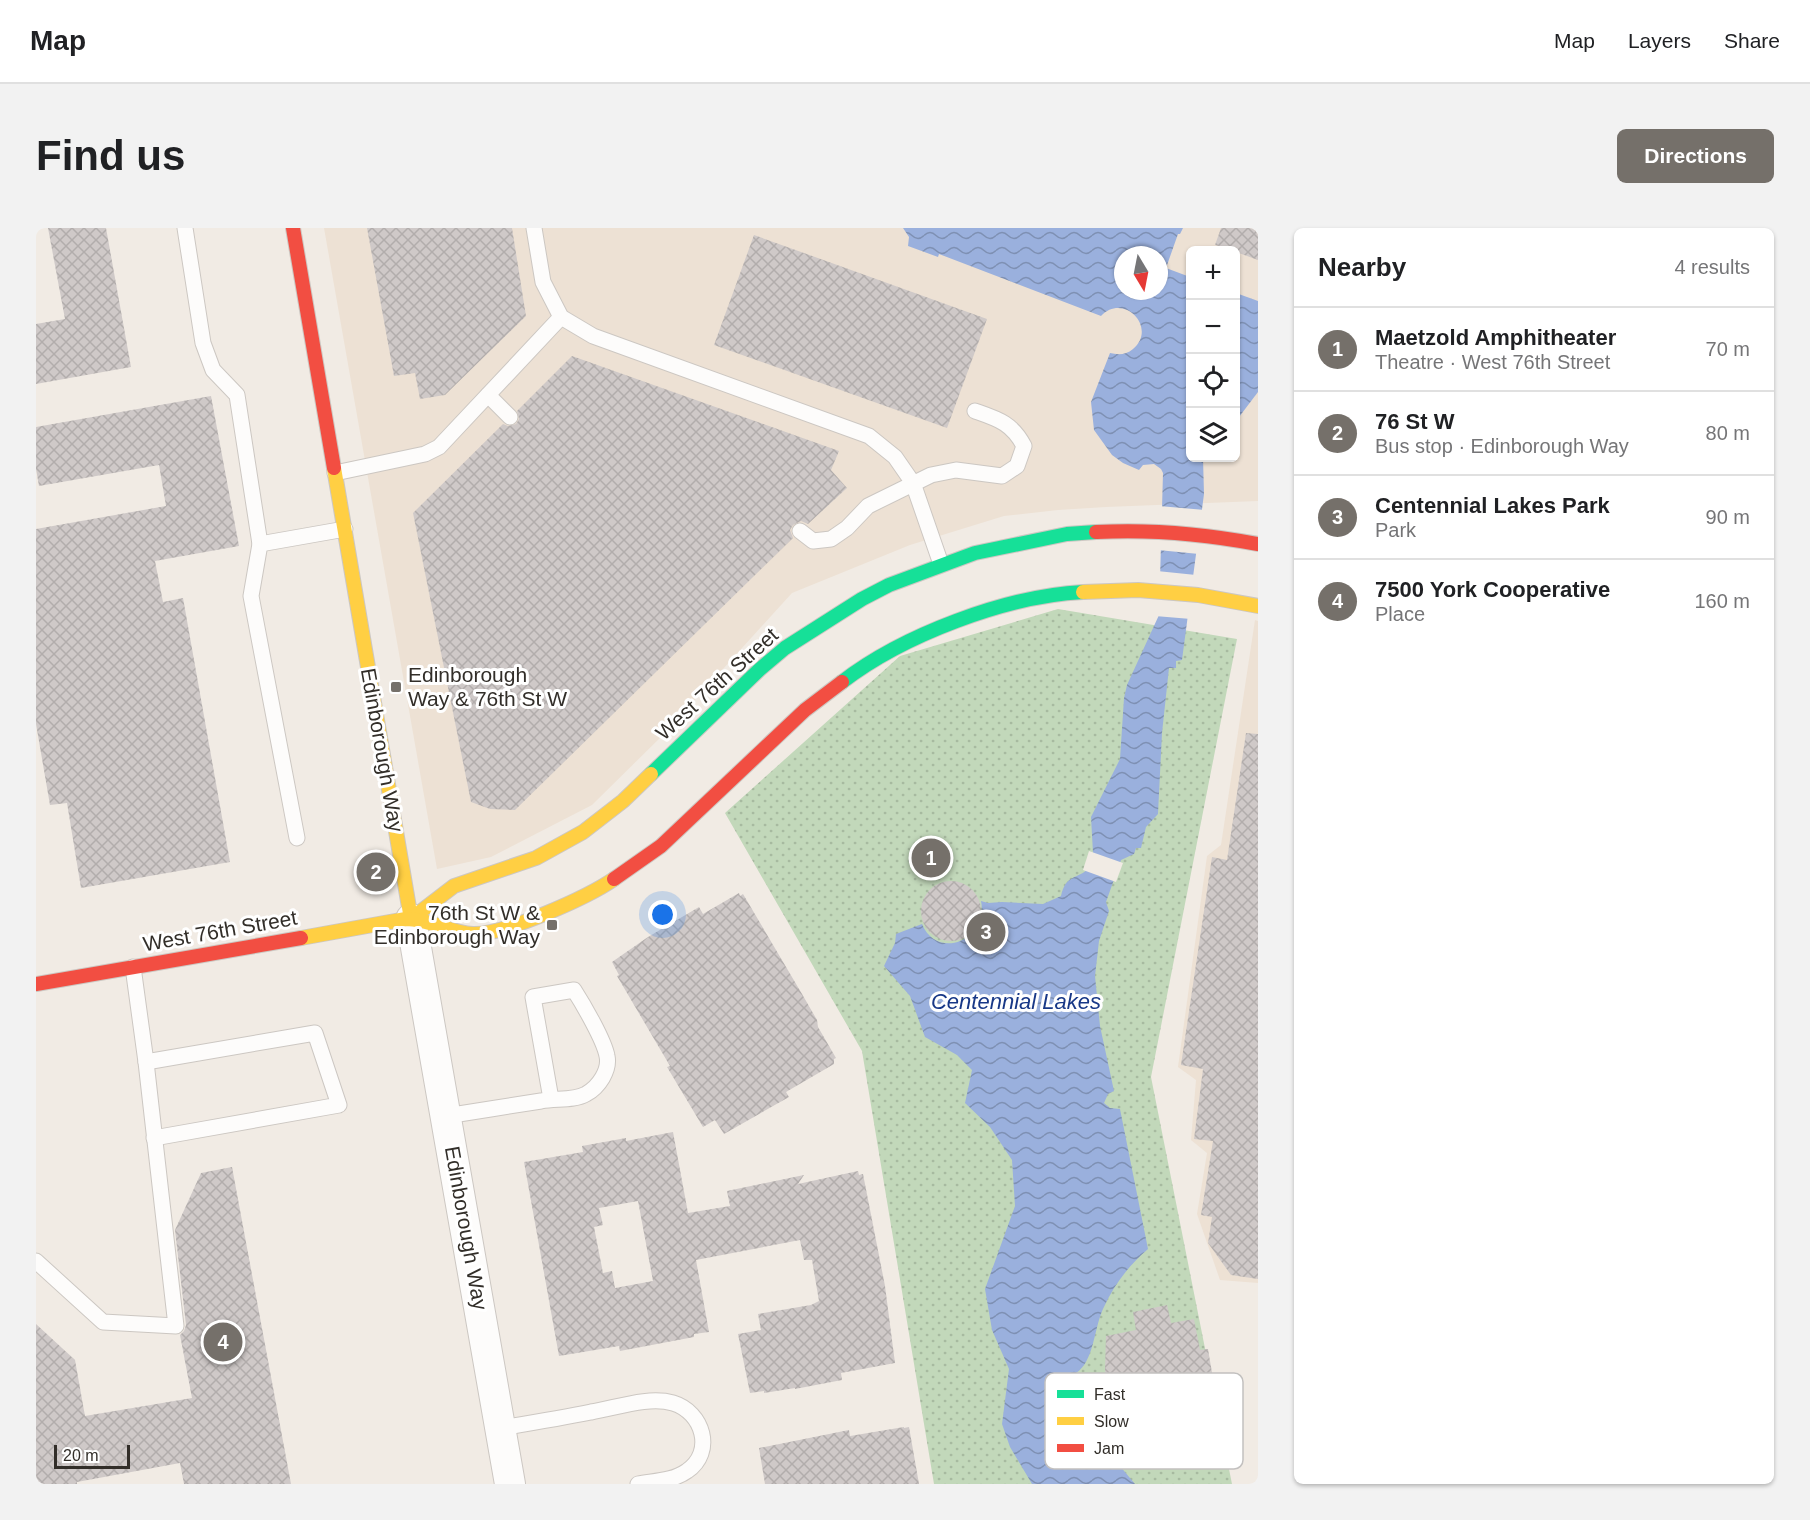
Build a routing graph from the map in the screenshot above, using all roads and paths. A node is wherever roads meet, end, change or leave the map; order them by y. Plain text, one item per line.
1 (185, 228) edge
2 (293, 228) edge
3 (534, 228) edge
4 (561, 317) junction
5 (488, 395) junction
6 (975, 411) dead end
7 (510, 417) dead end
8 (335, 473) junction
9 (914, 483) junction
10 (345, 529) junction
11 (800, 531) dead end
12 (260, 544) junction
13 (1258, 544) edge
14 (941, 564) junction
15 (1256, 606) edge
16 (297, 838) dead end
17 (411, 919) junction
18 (133, 967) junction
19 (36, 984) edge
20 (146, 1062) junction
21 (550, 1099) junction
22 (446, 1116) junction
23 (154, 1138) junction
24 (36, 1261) edge
25 (501, 1428) junction
26 (510, 1484) edge
27 (638, 1484) edge

1 - 12 lane
2 - 8 street, Edinborough Way
3 - 4 lane
4 - 5 lane
4 - 9 lane
5 - 7 lane
5 - 8 lane
6 - 9 lane
8 - 10 street, Edinborough Way
9 - 11 lane
9 - 14 lane
10 - 12 lane
10 - 17 street, Edinborough Way
12 - 16 lane
13 - 14 street, West 76th Street
14 - 17 street, West 76th Street
15 - 17 street, West 76th Street
17 - 18 street, West 76th Street
17 - 22 street, Edinborough Way
18 - 19 street, West 76th Street
18 - 20 lane
20 - 23 lane
20 - 23 lane
21 - 21 lane
21 - 22 lane
22 - 25 street, Edinborough Way
23 - 24 lane
25 - 26 street, Edinborough Way
25 - 27 lane

